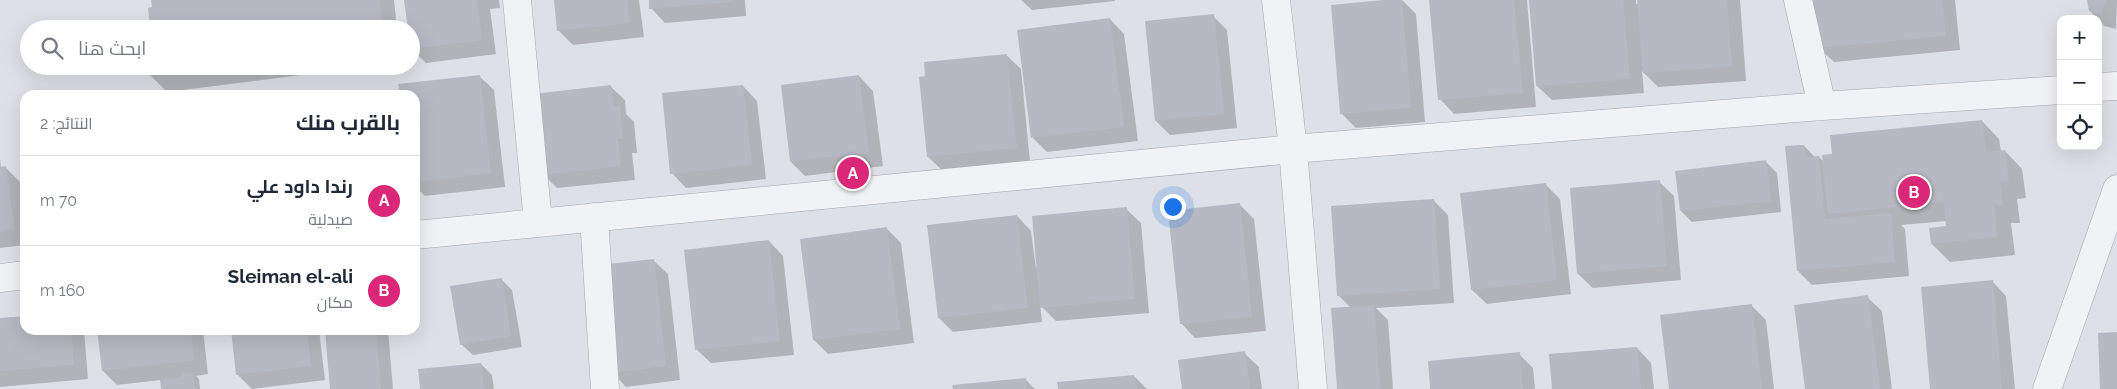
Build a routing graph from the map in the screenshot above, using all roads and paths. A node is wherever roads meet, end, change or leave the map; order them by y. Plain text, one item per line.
1 (517, 0) edge
2 (1276, 0) edge
3 (1798, 0) edge
4 (2117, 86) edge
5 (2102, 87) edge
6 (2057, 90) edge
7 (1822, 106) junction
8 (1293, 149) junction
9 (2117, 189) edge
10 (594, 217) junction
11 (538, 223) junction
12 (420, 235) edge
13 (20, 276) edge
14 (0, 278) edge
15 (605, 389) edge
16 (1313, 389) edge
17 (2047, 389) edge

1 - 11 street
2 - 8 street
3 - 7 street
4 - 5 street
6 - 7 street
7 - 8 street
8 - 10 street
8 - 16 street
9 - 17 street
10 - 11 street
10 - 15 street
11 - 12 street
13 - 14 street

